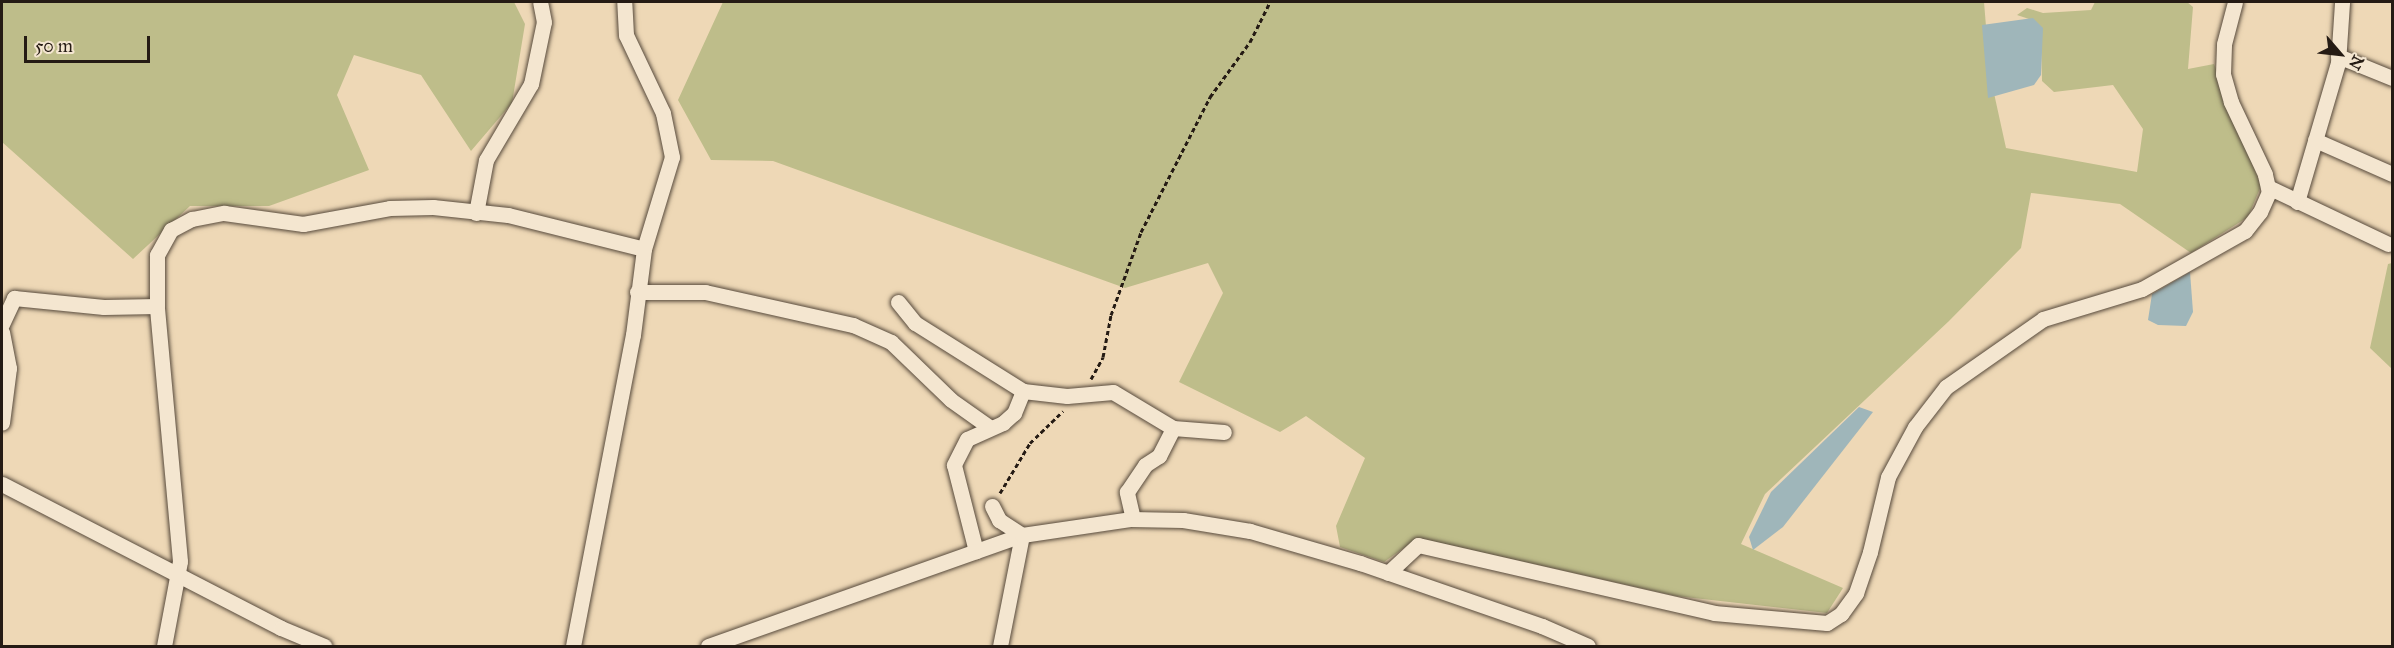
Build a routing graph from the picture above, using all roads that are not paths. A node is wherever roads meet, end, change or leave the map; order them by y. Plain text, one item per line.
1 (540, 2) edge
2 (624, 2) edge
3 (2235, 2) edge
4 (2342, 2) edge
5 (2338, 56) junction
6 (2392, 78) edge
7 (2315, 140) junction
8 (2392, 174) edge
9 (2268, 187) junction
10 (2297, 202) junction
11 (476, 213) junction
12 (2388, 244) dead end
13 (644, 249) junction
14 (637, 292) junction
15 (898, 302) dead end
16 (157, 306) junction
17 (2, 324) edge
18 (2, 332) edge
19 (1023, 391) junction
20 (2, 423) edge
21 (988, 427) junction
22 (1173, 428) junction
23 (1224, 432) dead end
24 (2, 484) edge
25 (992, 506) road end
26 (1133, 519) junction
27 (1022, 535) junction
28 (976, 551) junction
29 (1388, 573) junction
30 (178, 576) junction
31 (164, 646) edge
32 (324, 646) edge
33 (573, 646) edge
34 (708, 646) edge
35 (1000, 646) edge
36 (1588, 646) edge

1 - 11 street
2 - 13 street
3 - 9 street
4 - 5 street
5 - 6 street
5 - 7 street
7 - 8 street
7 - 10 street
9 - 10 street
9 - 29 street
10 - 12 street
11 - 13 street
11 - 16 street
13 - 14 street
14 - 21 street
14 - 33 street
15 - 19 street
16 - 17 street
16 - 30 street
18 - 20 street
19 - 21 street
19 - 22 street
21 - 28 street
22 - 23 street
22 - 26 street
24 - 30 street
25 - 27 street
26 - 27 street
26 - 29 street
27 - 28 street
27 - 35 street
28 - 34 street
29 - 36 street
30 - 31 street
30 - 32 street

